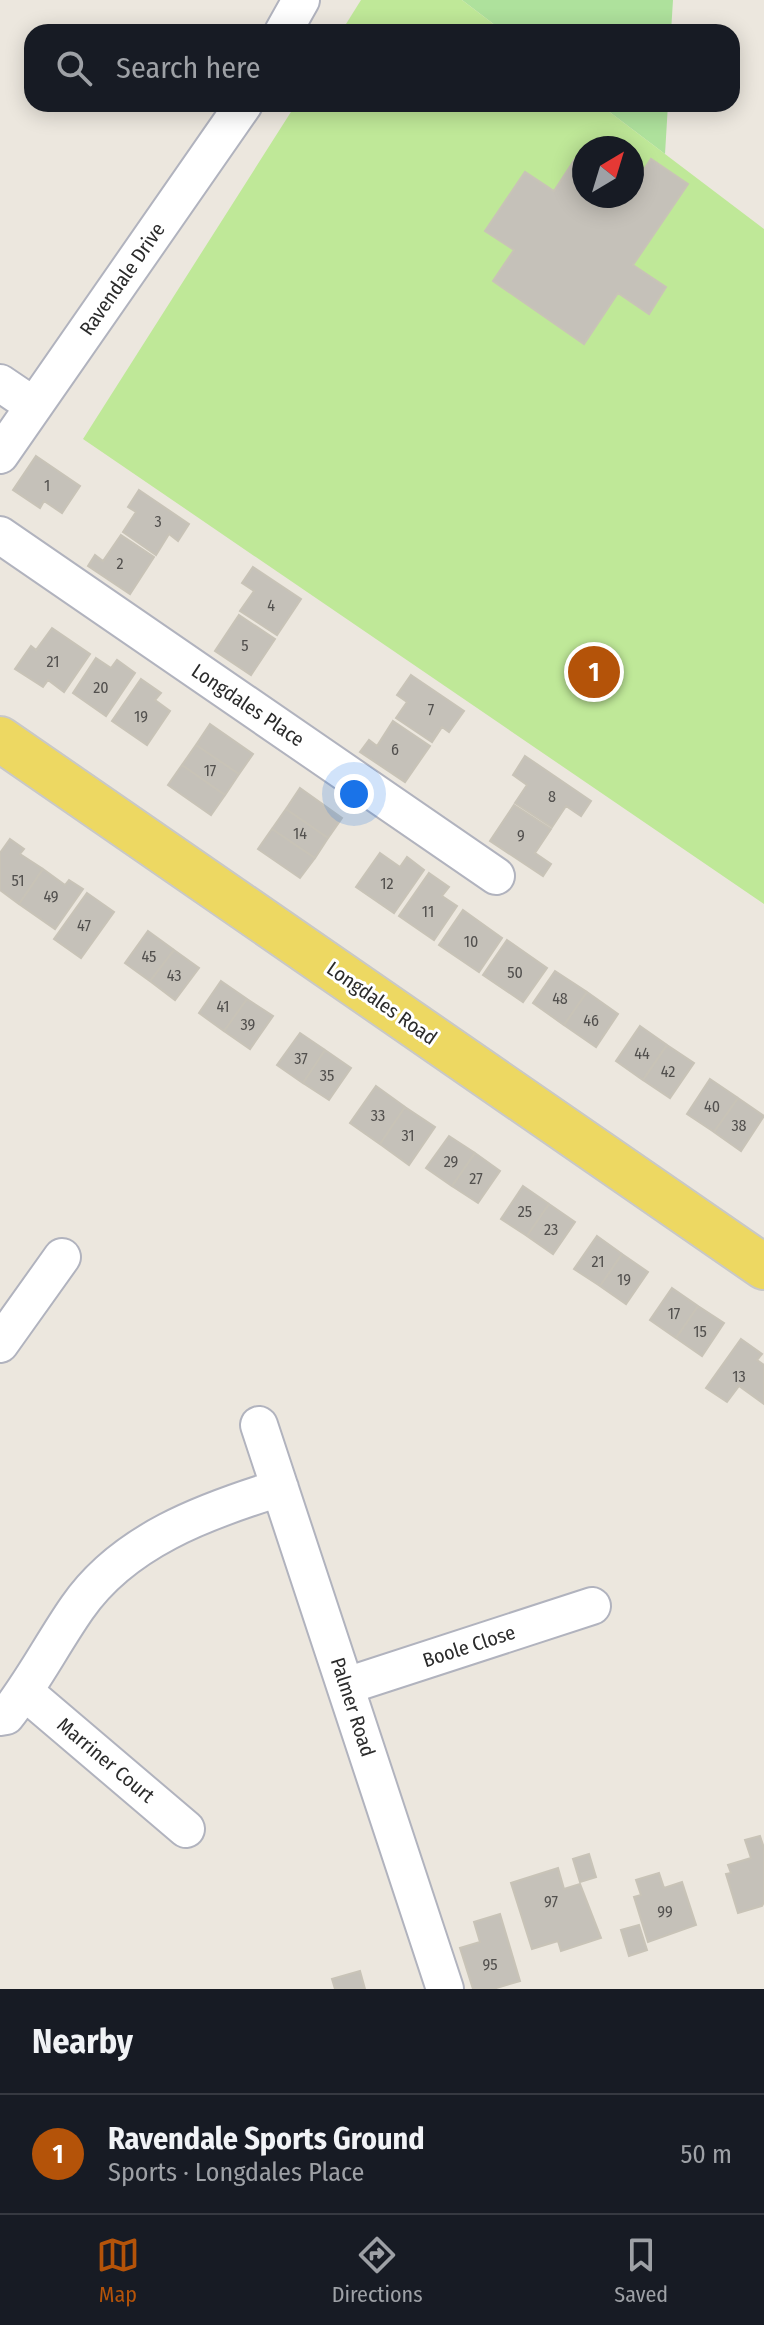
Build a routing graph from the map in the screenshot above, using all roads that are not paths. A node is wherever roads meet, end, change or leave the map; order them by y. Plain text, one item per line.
1 (301, 0) edge
2 (288, 24) edge
3 (238, 112) edge
4 (0, 383) edge
5 (34, 406) junction
6 (0, 455) edge
7 (0, 535) edge
8 (0, 739) edge
9 (496, 876) dead end
10 (62, 1257) dead end
11 (764, 1267) edge
12 (0, 1344) edge
13 (259, 1425) dead end
14 (280, 1488) junction
15 (592, 1606) dead end
16 (346, 1686) junction
17 (25, 1692) junction
18 (0, 1717) edge
19 (186, 1829) dead end
20 (445, 1989) edge

1 - 2 street
3 - 5 street, Ravendale Drive
4 - 5 street
5 - 6 street, Ravendale Drive
7 - 9 street, Longdales Place
8 - 11 main road, Longdales Road
10 - 12 street
13 - 14 street, Palmer Road
14 - 16 street, Palmer Road
14 - 17 street
15 - 16 street, Boole Close
16 - 20 street, Palmer Road
17 - 18 street
17 - 19 street, Marriner Court

